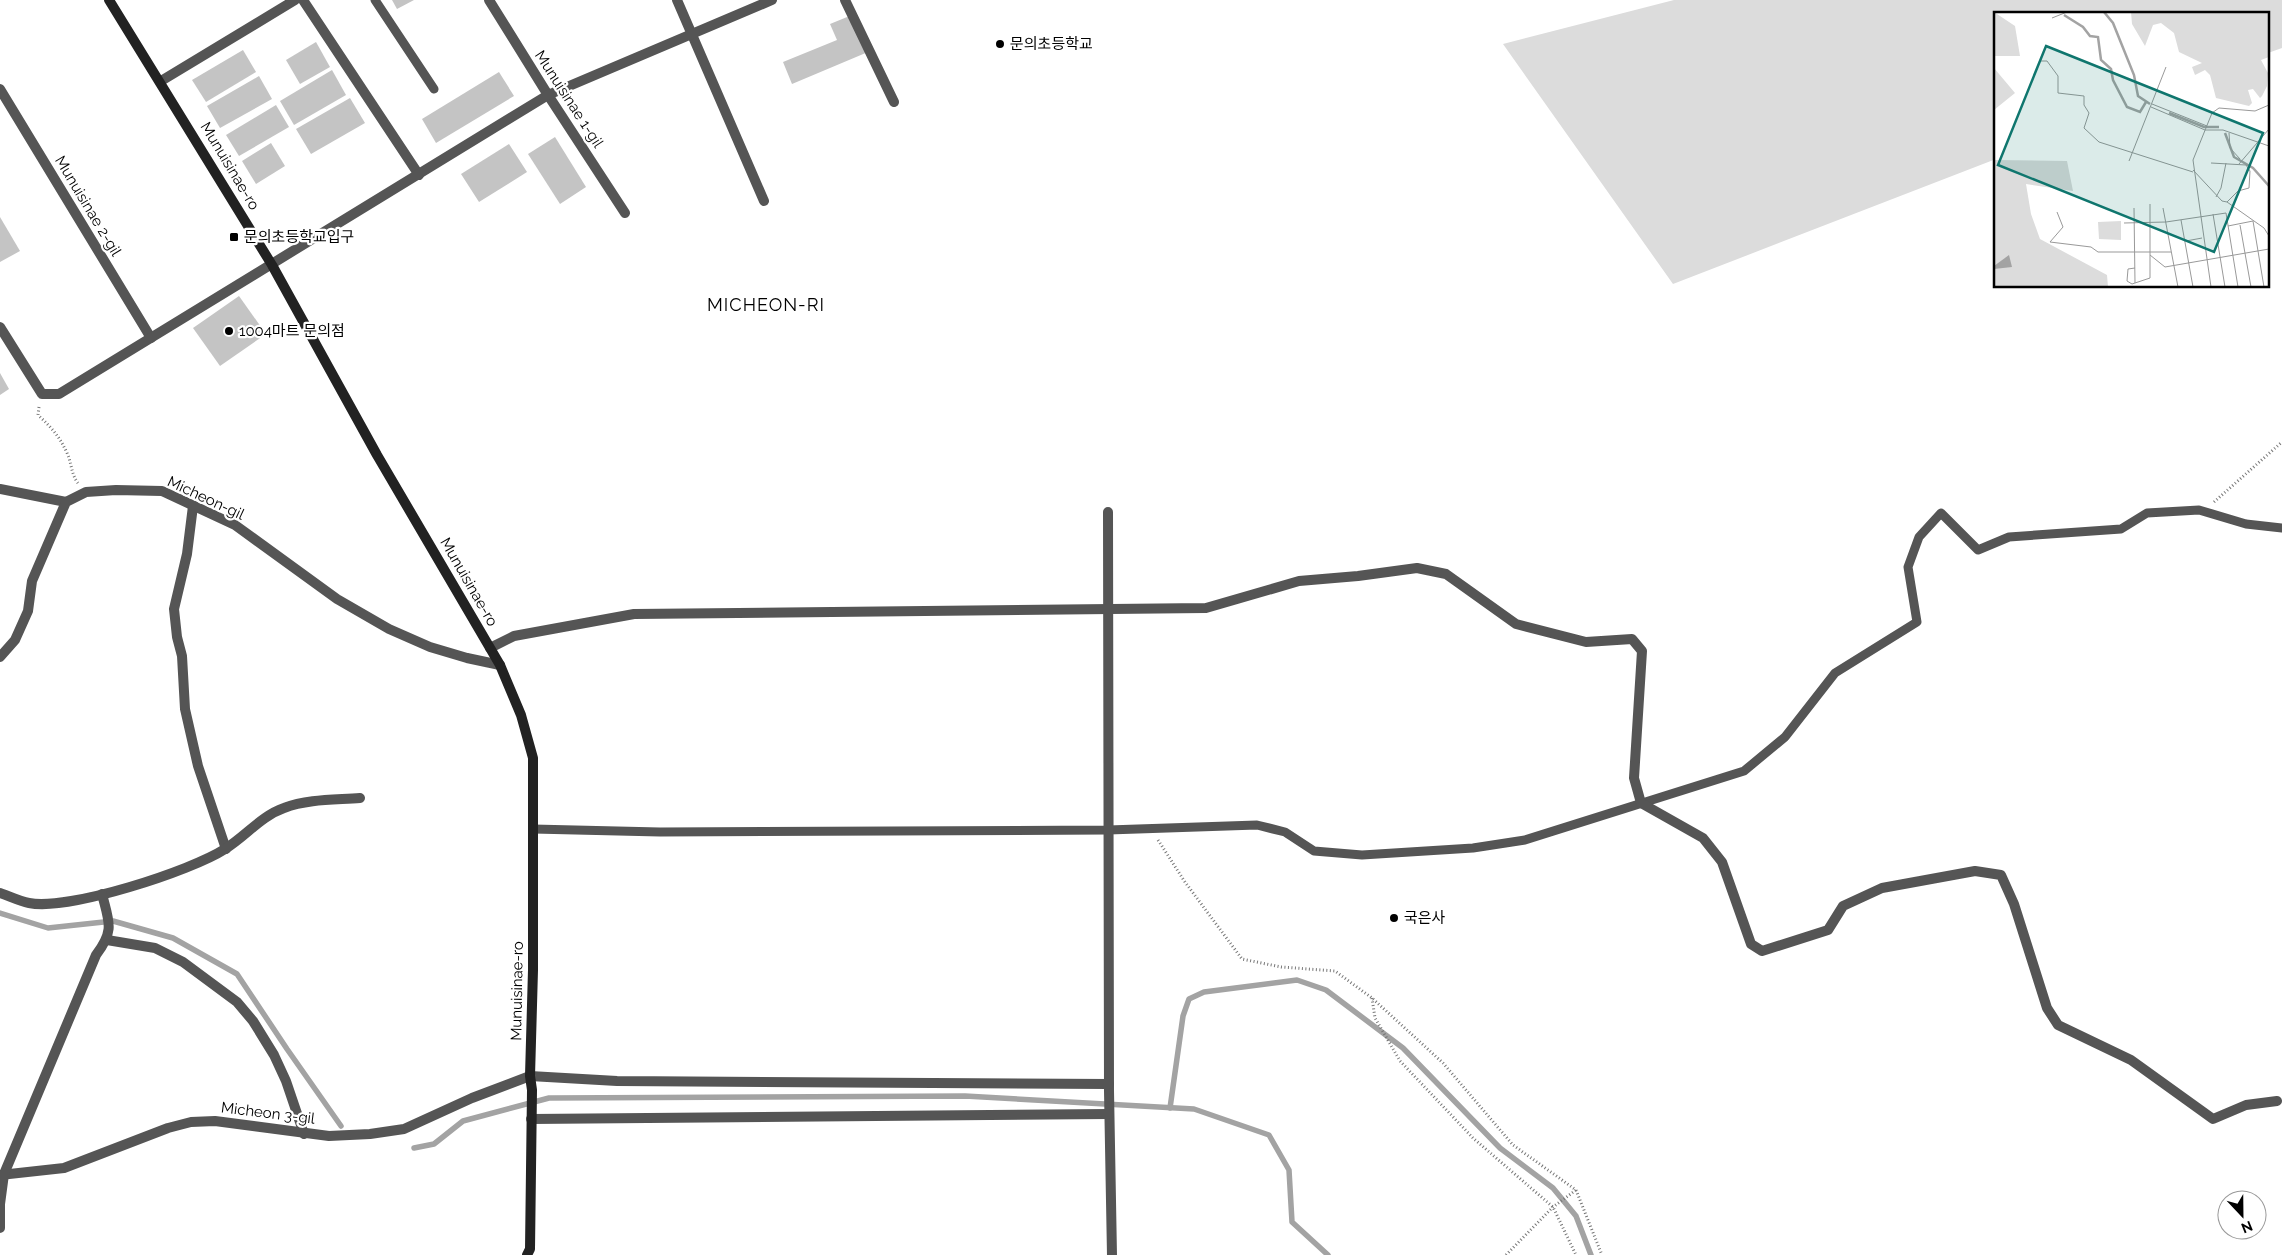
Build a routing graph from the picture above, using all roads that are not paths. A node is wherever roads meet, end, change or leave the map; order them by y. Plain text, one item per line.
1 (109, 0) edge
2 (295, 0) edge
3 (303, 0) edge
4 (375, 0) edge
5 (489, 0) edge
6 (677, 0) edge
7 (772, 0) edge
8 (845, 0) edge
9 (690, 34) junction
10 (161, 81) junction
11 (0, 89) edge
12 (434, 89) dead end
13 (548, 95) junction
14 (894, 102) dead end
15 (419, 175) junction
16 (764, 201) dead end
17 (625, 213) dead end
18 (272, 265) junction
19 (0, 327) edge
20 (151, 338) junction
21 (0, 488) edge
22 (66, 502) junction
23 (192, 506) junction
24 (1108, 512) dead end
25 (2282, 528) edge
26 (1109, 609) junction
27 (490, 648) junction
28 (0, 657) edge
29 (500, 665) junction
30 (360, 798) dead end
31 (1641, 803) junction
32 (533, 829) junction
33 (1108, 830) junction
34 (226, 849) junction
35 (0, 893) edge
36 (102, 894) junction
37 (109, 936) junction
38 (530, 1076) junction
39 (1109, 1088) junction
40 (2276, 1101) dead end
41 (1109, 1111) junction
42 (531, 1115) junction
43 (304, 1134) junction
44 (2, 1174) edge
45 (0, 1228) edge
46 (527, 1255) edge
47 (1112, 1255) edge

1 - 10 street, Munuisinae-ro
2 - 10 street
3 - 15 street
4 - 12 lane
5 - 13 street, Munuisinae 1-gil
6 - 9 street
7 - 9 street
8 - 14 street
9 - 13 street
9 - 16 street
10 - 18 street, Munuisinae-ro
11 - 20 street, Munuisinae 2-gil
13 - 15 street
13 - 17 street, Munuisinae 1-gil
15 - 18 street
18 - 20 street
18 - 27 street, Munuisinae-ro
19 - 20 street
21 - 22 street
22 - 23 street, Micheon-gil
22 - 28 street
23 - 29 street, Micheon-gil
23 - 34 street
24 - 26 street
25 - 31 lane
26 - 27 street
26 - 31 street
26 - 33 street
27 - 29 street, Munuisinae-ro
29 - 32 street, Munuisinae-ro
30 - 34 street
31 - 33 lane
31 - 40 street
32 - 33 lane
32 - 38 street, Munuisinae-ro
33 - 39 street
34 - 36 street
35 - 36 street
36 - 37 street
37 - 43 street
37 - 44 street
38 - 39 street
38 - 42 street, Munuisinae-ro
38 - 43 street, Micheon 3-gil
39 - 41 street
41 - 42 street
41 - 47 street
42 - 46 street, Munuisinae-ro
43 - 44 street, Micheon 3-gil
44 - 45 street

